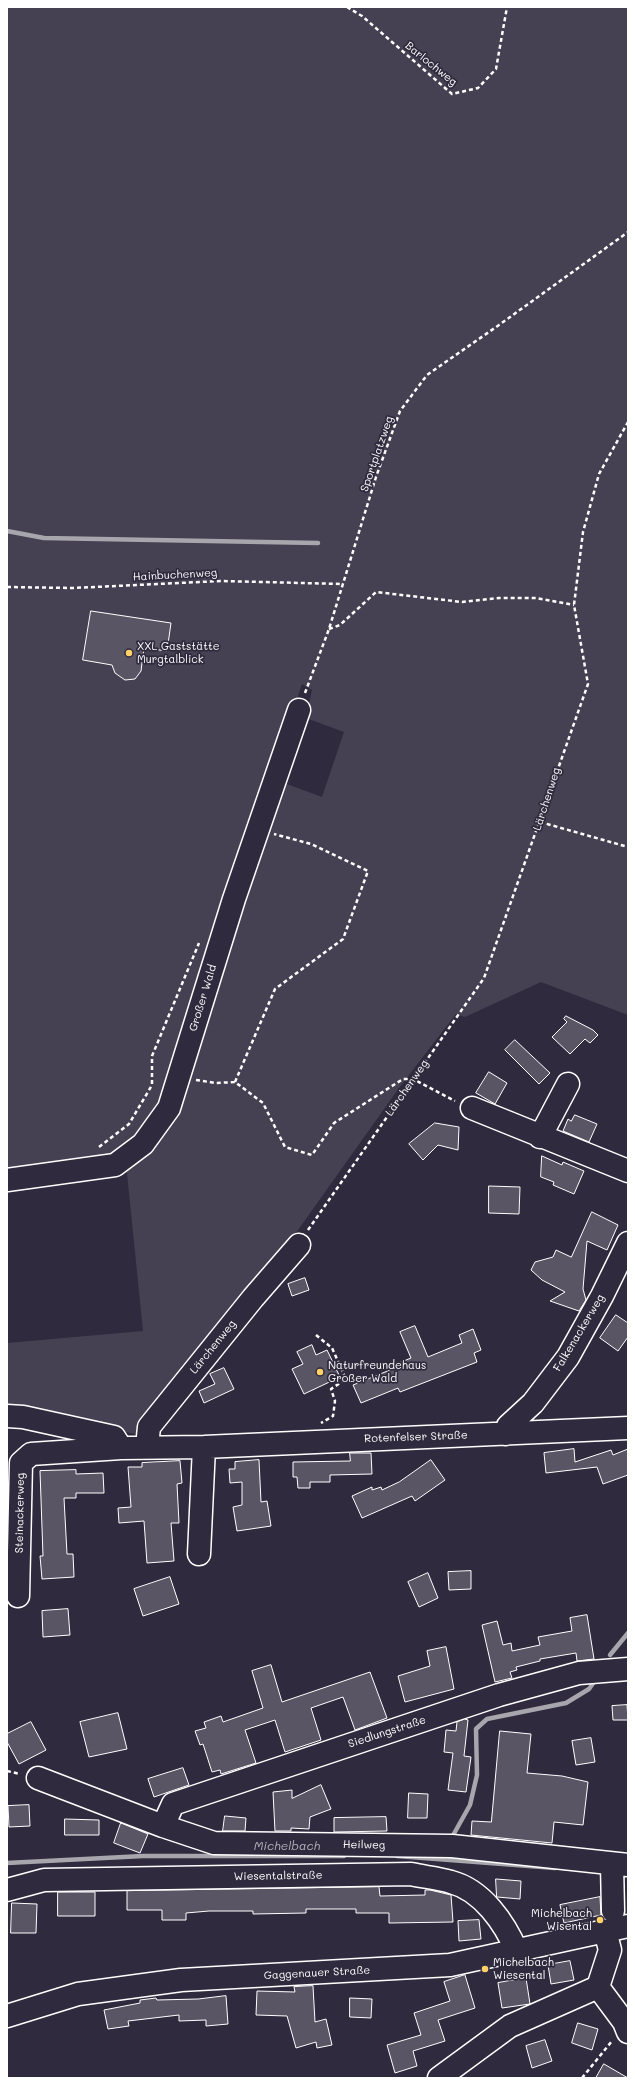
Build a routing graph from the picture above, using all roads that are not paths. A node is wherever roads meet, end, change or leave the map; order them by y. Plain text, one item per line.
1 (299, 710) road end
2 (568, 1084) dead end
3 (472, 1108) dead end
4 (540, 1137) junction
5 (628, 1171) edge
6 (7, 1180) edge
7 (628, 1243) edge
8 (298, 1244) road end
9 (7, 1416) edge
10 (628, 1428) edge
11 (506, 1434) junction
12 (147, 1447) junction
13 (204, 1447) junction
14 (121, 1448) junction
15 (199, 1554) dead end
16 (18, 1596) dead end
17 (628, 1669) edge
18 (38, 1778) dead end
19 (163, 1826) junction
20 (620, 1864) edge
21 (7, 1890) edge
22 (613, 1911) dead end
23 (628, 1926) edge
24 (605, 1931) junction
25 (518, 1952) junction
26 (598, 1987) junction
27 (7, 2016) edge
28 (627, 2026) edge
29 (439, 2078) edge

1 - 6 street, Großer Wald
2 - 4 street
3 - 4 street
4 - 5 street
7 - 11 street, Falkenackerweg
8 - 12 street, Lärchenweg
9 - 14 street
10 - 11 street, Rotenfelser Straße
11 - 13 street, Rotenfelser Straße
12 - 13 street, Rotenfelser Straße
12 - 14 street, Steinackerweg
13 - 15 street
14 - 16 street, Steinackerweg
17 - 19 street, Siedlungstraße
18 - 19 street, Heilweg
19 - 20 street, Heilweg
20 - 22 street
21 - 25 street, Wiesentalstraße
23 - 24 street, Gaggenauer Straße
24 - 25 street, Gaggenauer Straße
24 - 26 street
25 - 27 street, Gaggenauer Straße
26 - 28 street
26 - 29 street

